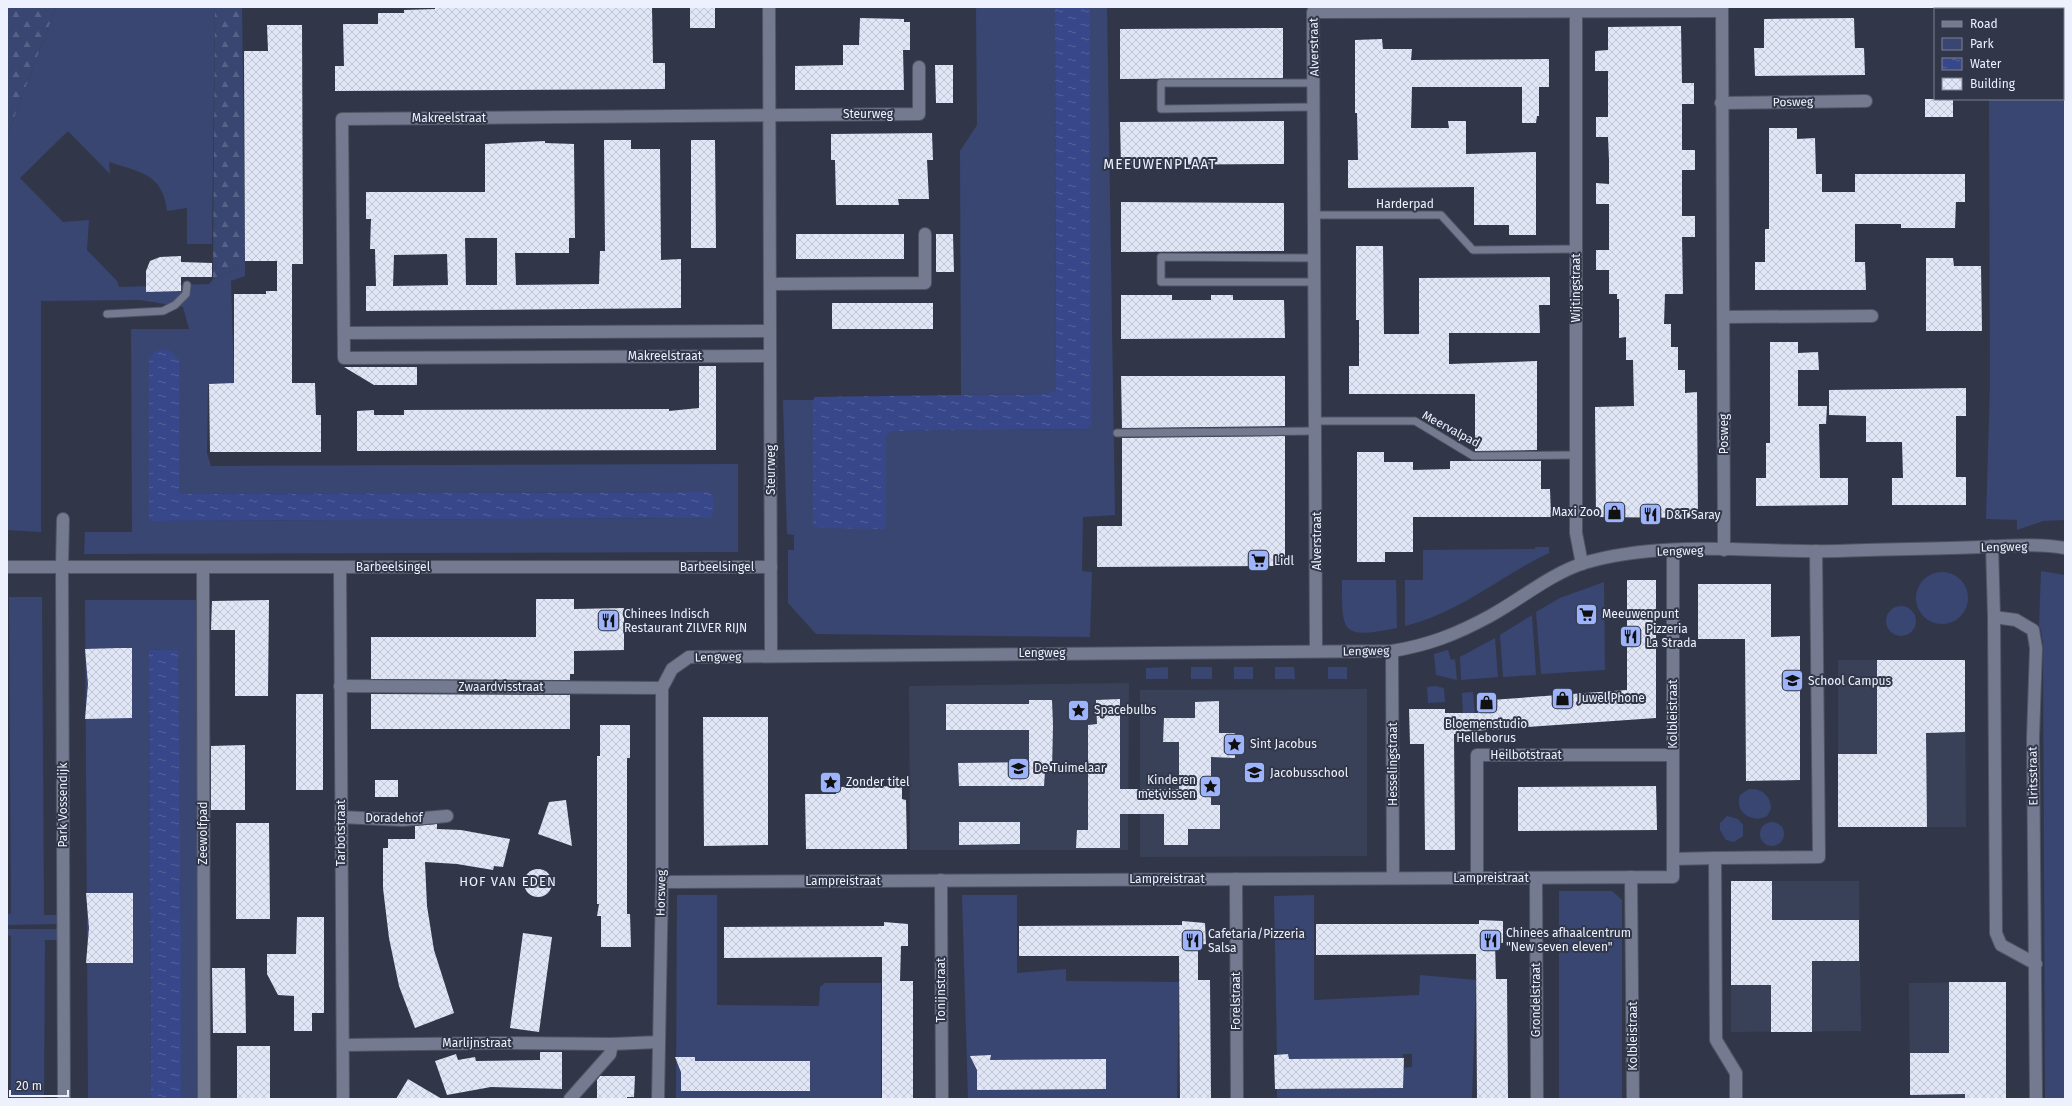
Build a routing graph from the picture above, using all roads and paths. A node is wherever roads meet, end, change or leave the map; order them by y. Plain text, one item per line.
1 (769, 7) edge
2 (1489, 9) edge
3 (1722, 9) edge
4 (1576, 11) junction
5 (919, 67) dead end
6 (1314, 83) junction
7 (1866, 100) dead end
8 (1721, 103) junction
9 (1314, 107) junction
10 (769, 114) junction
11 (1314, 215) junction
12 (925, 234) dead end
13 (1576, 248) junction
14 (1316, 258) junction
15 (1316, 282) junction
16 (770, 284) junction
17 (186, 285) dead end
18 (107, 314) dead end
19 (1872, 316) dead end
20 (1724, 317) junction
21 (770, 331) junction
22 (344, 333) junction
23 (770, 356) junction
24 (1316, 426) junction
25 (1117, 433) dead end
26 (1576, 455) junction
27 (63, 519) dead end
28 (1992, 546) junction
29 (2064, 547) edge
30 (1673, 550) junction
31 (1724, 550) junction
32 (1816, 551) junction
33 (1582, 564) junction
34 (7, 567) edge
35 (62, 567) junction
36 (203, 567) junction
37 (340, 567) junction
38 (771, 567) junction
39 (1994, 617) junction
40 (1316, 651) junction
41 (1392, 651) junction
42 (771, 656) junction
43 (340, 686) junction
44 (662, 688) junction
45 (1673, 755) junction
46 (447, 816) dead end
47 (341, 818) junction
48 (1714, 858) junction
49 (1673, 859) junction
50 (1631, 877) junction
51 (1673, 877) joint
52 (1393, 878) junction
53 (1478, 878) junction
54 (1536, 878) junction
55 (1236, 879) junction
56 (941, 880) junction
57 (662, 882) junction
58 (2036, 964) junction
59 (659, 1042) junction
60 (612, 1044) junction
61 (343, 1045) junction
62 (64, 1099) edge
63 (204, 1099) edge
64 (343, 1099) edge
65 (570, 1099) edge
66 (658, 1099) edge
67 (942, 1099) edge
68 (1237, 1099) edge
69 (1537, 1099) edge
70 (1633, 1099) edge
71 (1736, 1099) edge
72 (2036, 1099) edge

1 - 10 street, Steurweg
2 - 4 street, Alverstraat
2 - 6 street, Alverstraat
3 - 4 street, Alverstraat
3 - 8 street, Posweg
4 - 13 street, Wijtingstraat
5 - 10 street, Steurweg
6 - 9 street, Alverstraat
6 - 9 lane, Alverstraat
7 - 8 street, Posweg
8 - 20 street, Posweg
9 - 11 street, Alverstraat
10 - 16 street, Steurweg
10 - 22 street, Makreelstraat
11 - 13 lane, Harderpad
11 - 14 street, Alverstraat
12 - 16 street
13 - 26 street, Wijtingstraat
14 - 15 street, Alverstraat
14 - 15 lane
15 - 24 street, Alverstraat
16 - 21 street, Steurweg
17 - 18 lane
19 - 20 street
20 - 31 street, Posweg
21 - 22 street, Makreelstraat
21 - 23 street, Steurweg
22 - 23 street, Makreelstraat
23 - 38 street, Steurweg
24 - 25 lane
24 - 26 lane, Meervalpad
24 - 40 street, Alverstraat
26 - 33 street, Wijtingstraat
27 - 35 street
28 - 29 street, Lengweg
28 - 32 street, Lengweg
28 - 39 street
30 - 31 street, Lengweg
30 - 33 street, Lengweg
30 - 45 street, Kolbleistraat
31 - 32 street, Lengweg
32 - 48 street
33 - 41 street, Lengweg
34 - 35 street
35 - 36 street, Barbeelsingel
35 - 62 street, Park Vossendijk
36 - 37 street, Barbeelsingel
36 - 63 street, Zeewolfpad
37 - 38 street, Barbeelsingel
37 - 43 street, Tarbotstraat
38 - 42 street, Steurweg
39 - 58 street
39 - 58 street, Elritsstraat
40 - 41 street, Lengweg
40 - 42 street, Lengweg
41 - 52 street, Hesselingstraat
42 - 44 street, Lengweg
43 - 44 street, Zwaardvisstraat
43 - 47 street, Tarbotstraat
44 - 57 street, Horsweg
45 - 49 street, Kolbleistraat
45 - 53 street, Heilbotstraat
46 - 47 street, Doradehof
47 - 61 street, Tarbotstraat
48 - 49 street
48 - 71 street
49 - 51 street, Kolbleistraat
50 - 51 street, Lampreistraat
50 - 54 street, Lampreistraat
50 - 70 street, Kolbleistraat
52 - 53 street, Lampreistraat
52 - 55 street, Lampreistraat
53 - 54 street, Lampreistraat
54 - 69 street, Grondelstraat
55 - 56 street, Lampreistraat
55 - 68 street, Forelstraat
56 - 57 street, Lampreistraat
56 - 67 street, Tonijnstraat
57 - 59 street, Horsweg
58 - 72 street, Elritsstraat
59 - 60 street, Marlijnstraat
59 - 66 street, Horsweg
60 - 61 street, Marlijnstraat
60 - 65 street
61 - 64 street, Tarbotstraat

